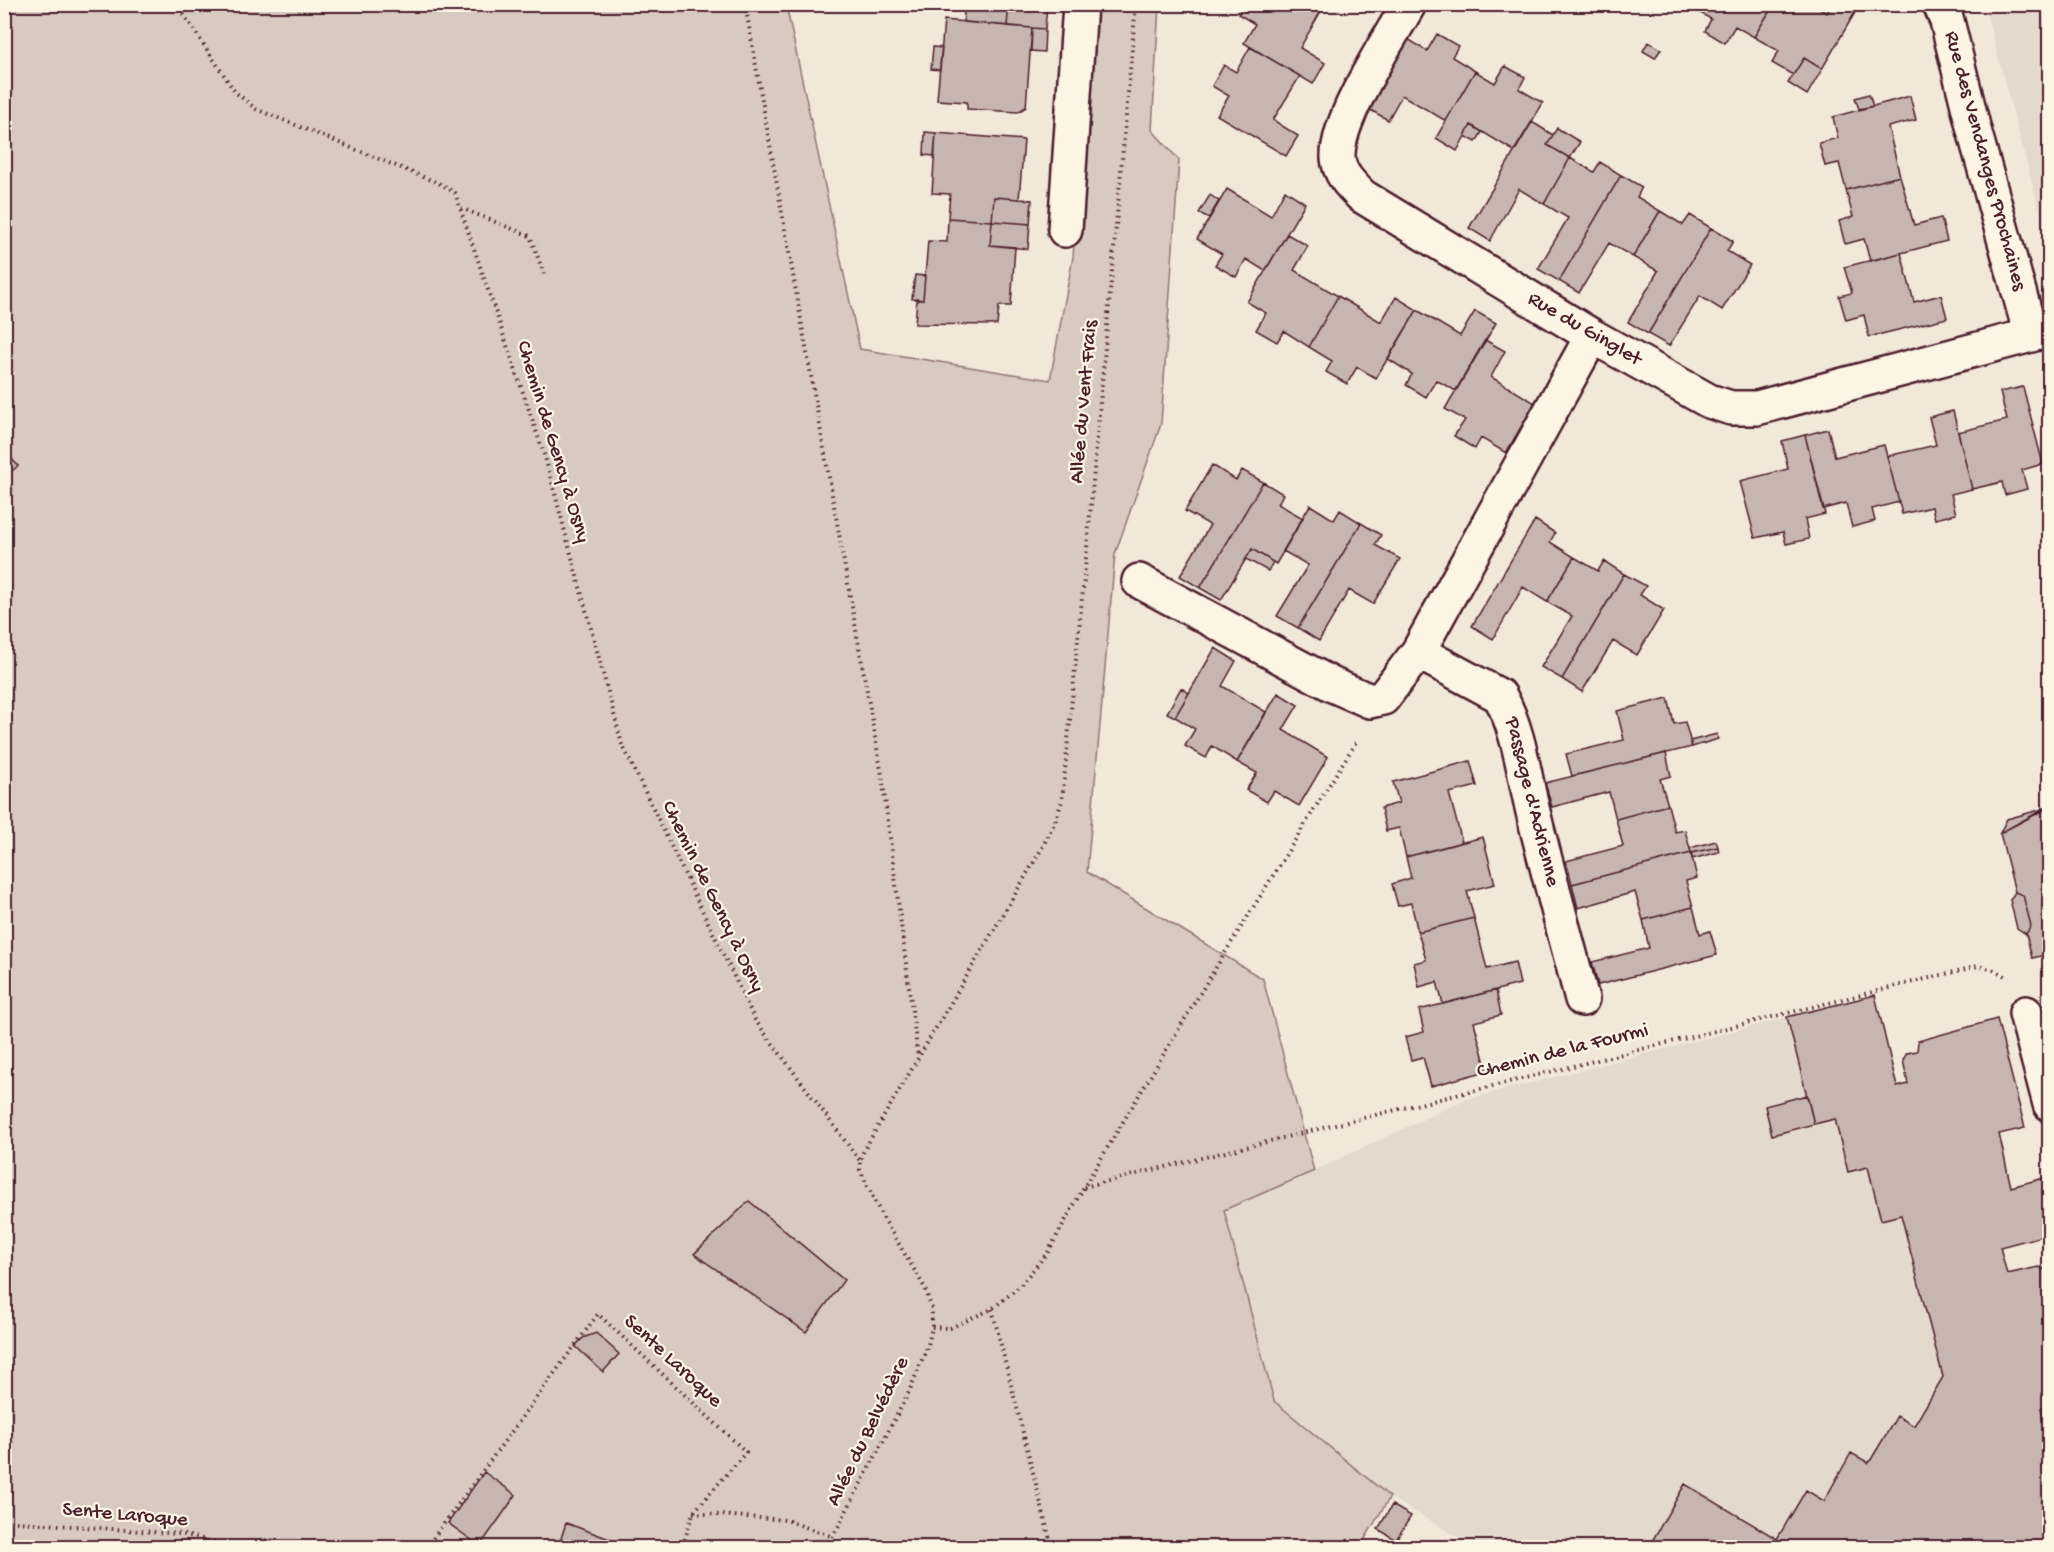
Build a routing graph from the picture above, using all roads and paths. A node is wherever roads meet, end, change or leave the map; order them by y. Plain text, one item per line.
1 (177, 4) edge
2 (745, 4) edge
3 (1080, 4) edge
4 (1136, 4) edge
5 (1409, 4) edge
6 (1940, 4) edge
7 (460, 207) junction
8 (1065, 230) dead end
9 (544, 274) dead end
10 (2040, 333) edge
11 (1592, 336) junction
12 (1139, 581) dead end
13 (1418, 652) junction
14 (1383, 698) junction
15 (1582, 999) dead end
16 (2026, 1013) joint
17 (919, 1058) junction
18 (2049, 1104) edge
19 (860, 1161) junction
20 (1084, 1187) junction
21 (992, 1310) junction
22 (932, 1328) junction
23 (693, 1513) junction
24 (4, 1521) edge
25 (833, 1537) junction
26 (241, 1548) edge
27 (426, 1548) edge
28 (682, 1548) edge
29 (827, 1548) edge
30 (1052, 1548) edge

1 - 7 path, Chemin de Gency à Osny
2 - 17 path
3 - 8 street
4 - 17 path, Allée du Vent Frais
5 - 11 street, Rue du Ginglet
6 - 10 street, Rue des Vendanges Prochaines
7 - 9 path
7 - 19 path, Chemin de Gency à Osny
10 - 11 street, Rue du Ginglet
11 - 13 street
12 - 14 street
13 - 14 street
13 - 15 street, Passage d'Adrienne
14 - 20 path
16 - 18 street
16 - 20 path, Chemin de la Fourmi
17 - 19 path
19 - 22 path
20 - 21 path
21 - 22 path
21 - 30 path
22 - 25 path, Allée du Belvédère
23 - 25 path
23 - 27 path, Sente Laroque
23 - 28 path, Sente Laroque
24 - 26 path, Sente Laroque
25 - 29 path, Allée du Belvédère

